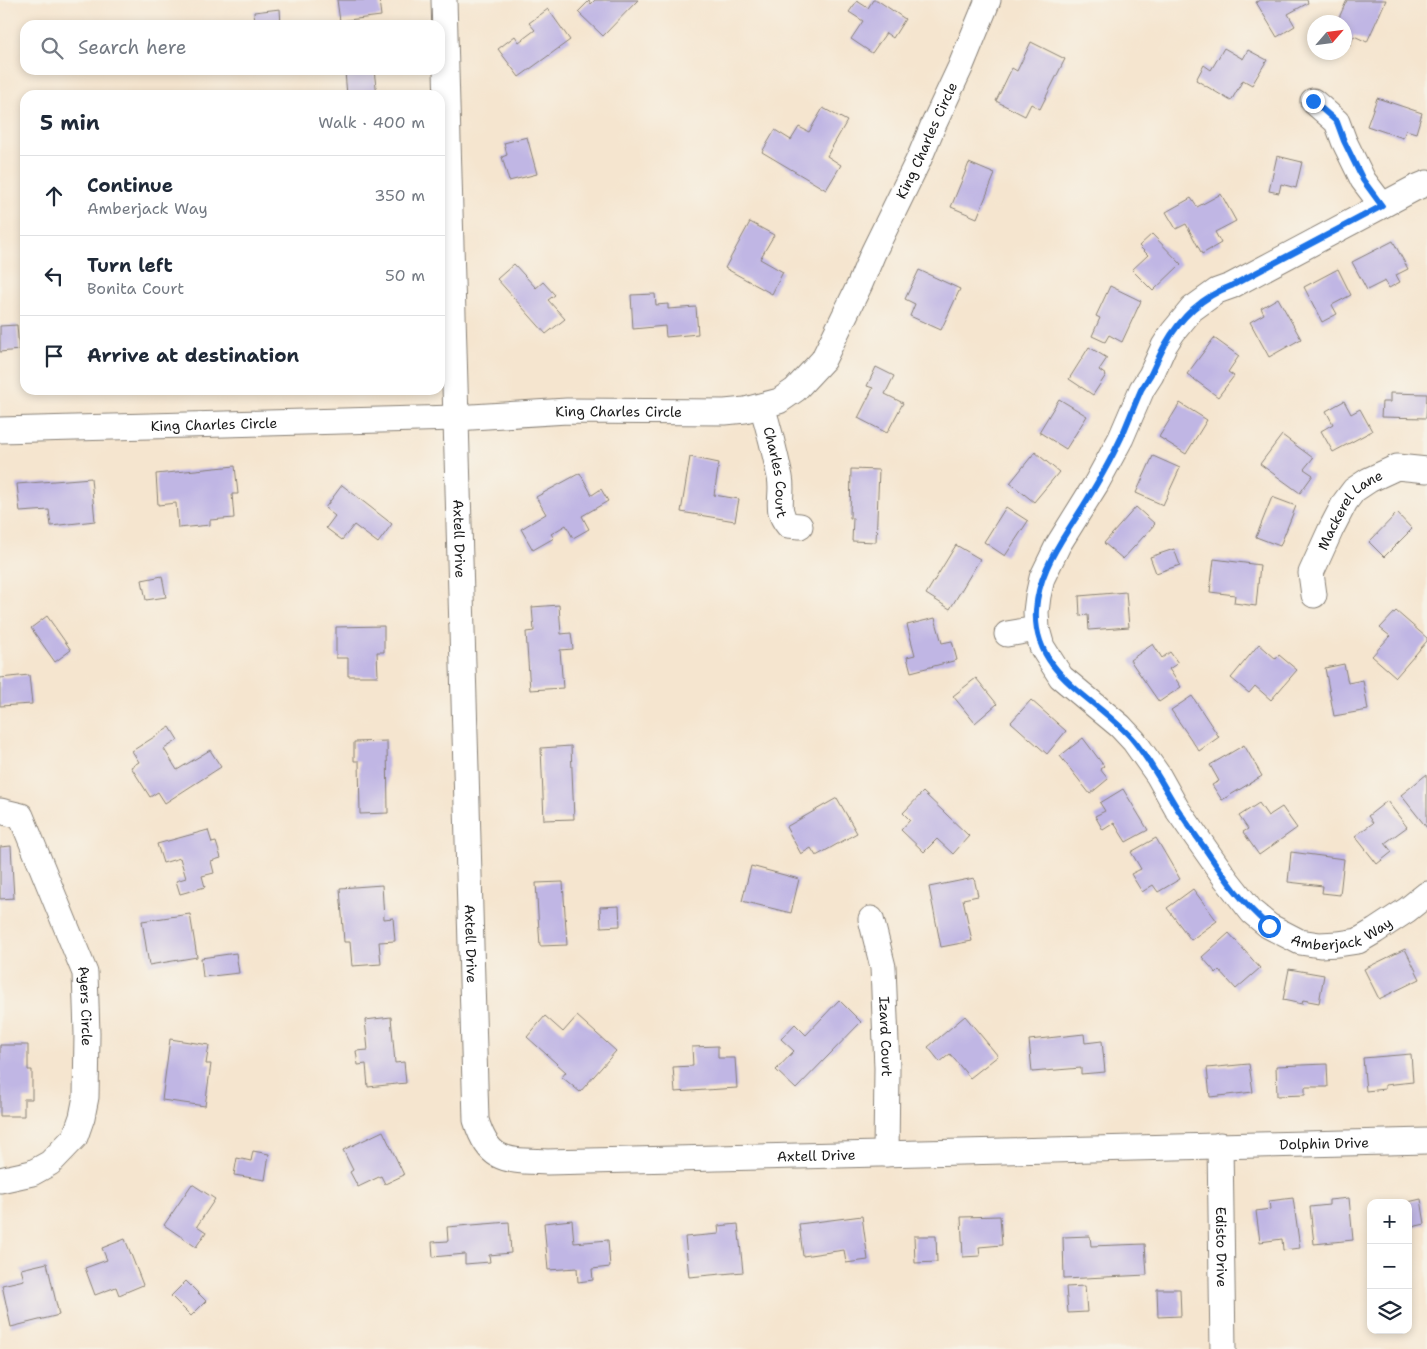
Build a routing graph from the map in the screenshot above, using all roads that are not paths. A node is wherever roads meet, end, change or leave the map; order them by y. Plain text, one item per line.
1 (444, 0) edge
2 (988, 0) edge
3 (445, 20) edge
4 (445, 35) edge
5 (1313, 101) dead end
6 (1427, 183) edge
7 (1382, 206) junction
8 (762, 406) junction
9 (456, 418) junction
10 (0, 430) edge
11 (1427, 470) edge
12 (800, 526) dead end
13 (1314, 595) dead end
14 (1037, 629) junction
15 (1007, 634) dead end
16 (0, 811) edge
17 (1427, 894) edge
18 (871, 919) dead end
19 (1427, 1141) edge
20 (1220, 1145) junction
21 (886, 1154) junction
22 (0, 1180) edge
23 (1223, 1349) edge

1 - 3 street, Axtell Drive
2 - 8 street, King Charles Circle
4 - 9 street, Axtell Drive
5 - 7 street
6 - 7 street, Amberjack Way
7 - 14 street, Amberjack Way
8 - 9 street, King Charles Circle
8 - 12 street, Charles Court
9 - 10 street, King Charles Circle
9 - 21 street, Axtell Drive
11 - 13 street, Mackerel Lane
14 - 15 street
14 - 17 street, Amberjack Way
16 - 22 street, Ayers Circle
18 - 21 street, Izard Court
19 - 20 street, Dolphin Drive
20 - 21 street, Axtell Drive
20 - 23 street, Edisto Drive

